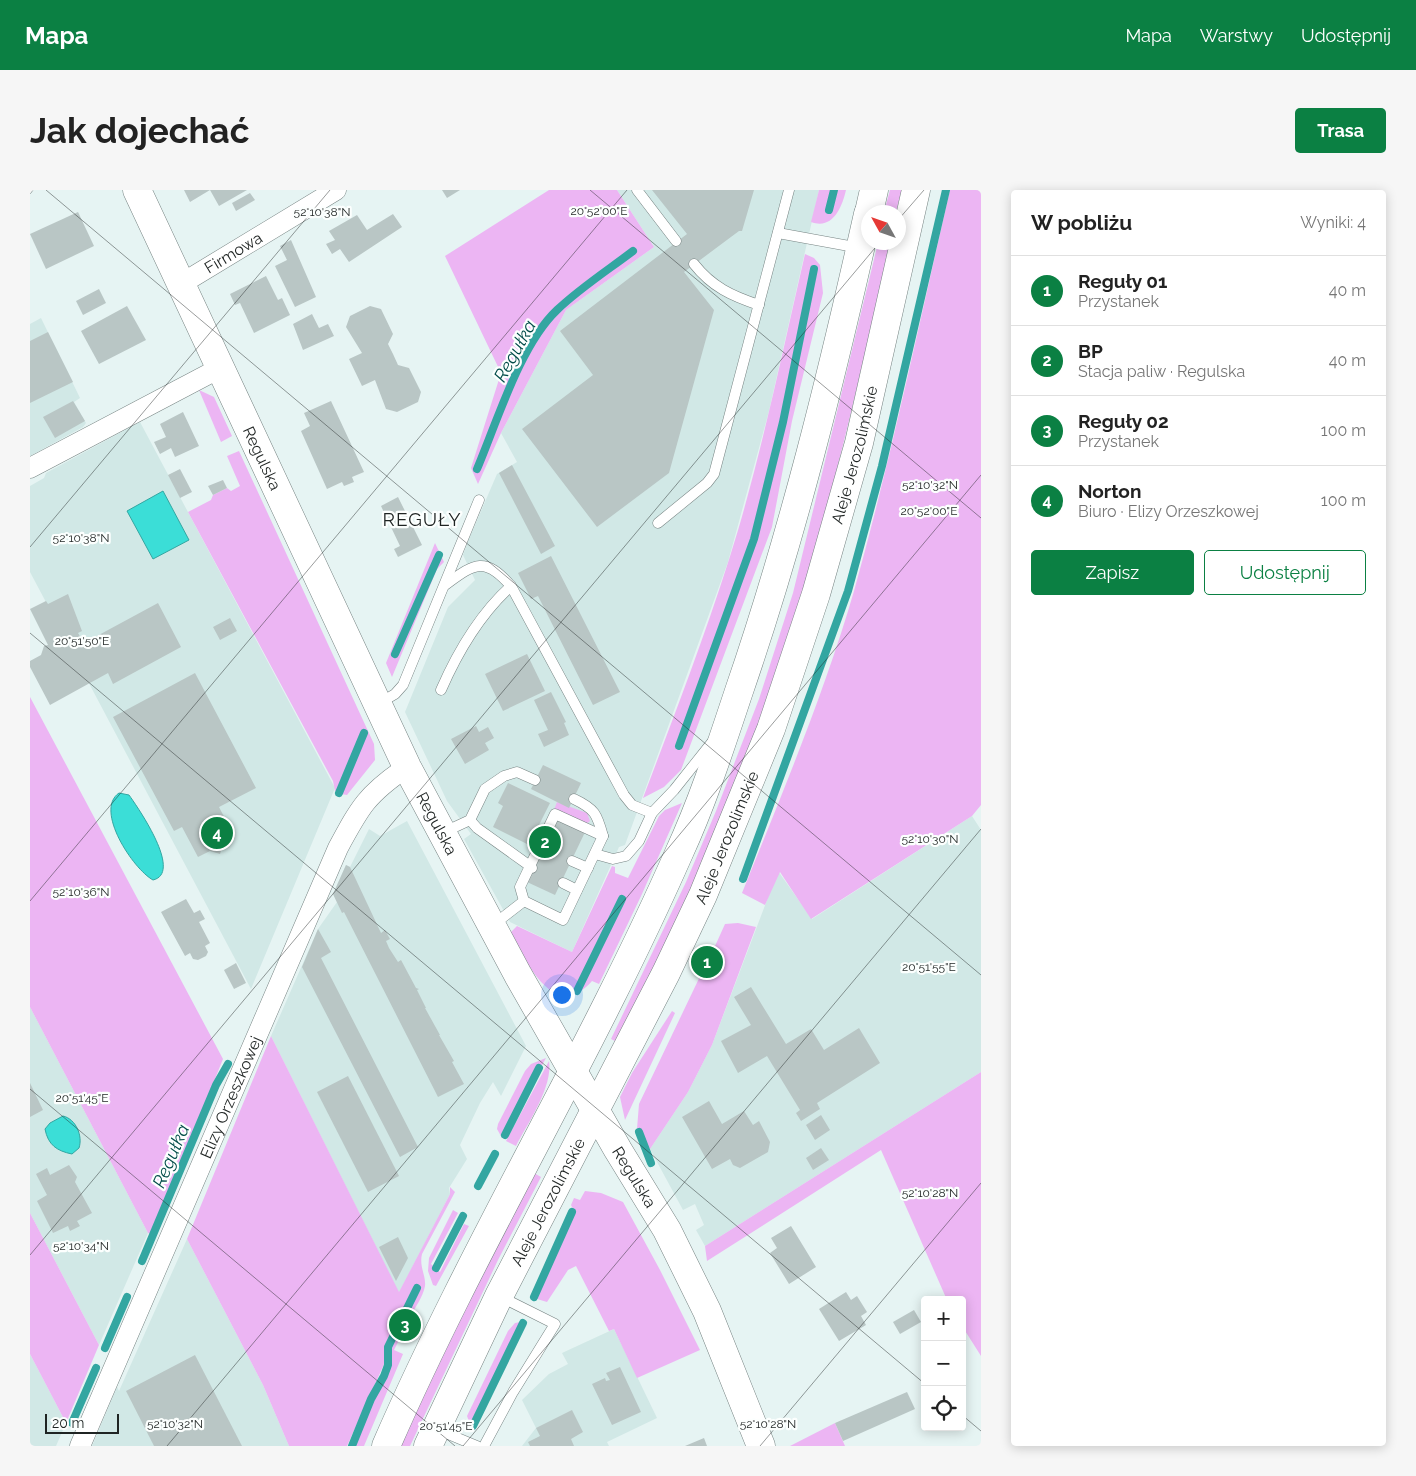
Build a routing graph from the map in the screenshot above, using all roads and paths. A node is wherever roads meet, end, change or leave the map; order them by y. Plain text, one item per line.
1 (137, 190) edge
2 (336, 190) edge
3 (637, 190) edge
4 (789, 190) edge
5 (874, 190) edge
6 (916, 190) edge
7 (871, 205) edge
8 (778, 233) junction
9 (676, 241) dead end
10 (861, 248) joint
11 (694, 264) dead end
12 (181, 284) junction
13 (759, 304) junction
14 (220, 368) junction
15 (30, 468) edge
16 (479, 500) dead end
17 (658, 523) dead end
18 (445, 585) junction
19 (511, 586) junction
20 (441, 690) dead end
21 (377, 705) junction
22 (730, 718) junction
23 (407, 767) junction
24 (535, 780) dead end
25 (574, 799) dead end
26 (652, 813) junction
27 (470, 820) junction
28 (441, 833) junction
29 (603, 836) junction
30 (595, 854) junction
31 (572, 860) dead end
32 (531, 867) junction
33 (588, 868) junction
34 (563, 882) dead end
35 (577, 890) junction
36 (524, 901) junction
37 (492, 925) junction
38 (573, 1072) junction
39 (595, 1111) junction
40 (499, 1296) junction
41 (432, 1437) edge
42 (80, 1446) edge
43 (386, 1446) edge
44 (477, 1446) edge
45 (484, 1446) edge
46 (761, 1446) edge

1 - 12 main road, Regulska
2 - 12 street, Firmowa
3 - 9 lane
4 - 8 lane
5 - 7 main road
6 - 39 main road, Aleje Jerozolimskie
8 - 10 lane
8 - 13 lane
10 - 22 main road
11 - 13 lane
12 - 14 main road, Regulska
13 - 17 lane
14 - 15 street
14 - 21 main road, Regulska
16 - 18 lane
18 - 19 lane
18 - 21 lane
19 - 20 lane
19 - 26 lane
21 - 23 main road, Regulska
22 - 26 lane
22 - 38 main road
23 - 28 main road, Regulska
23 - 42 street, Elizy Orzeszkowej
24 - 27 lane
25 - 29 lane
26 - 30 lane
27 - 28 lane
27 - 32 lane
28 - 37 main road, Regulska
29 - 30 lane
29 - 32 lane
30 - 33 lane
31 - 33 lane
32 - 36 lane
33 - 35 lane
34 - 35 lane
35 - 36 lane
36 - 37 lane
37 - 38 main road, Regulska
38 - 39 main road, Regulska
38 - 43 main road
39 - 40 main road, Aleje Jerozolimskie
39 - 46 main road, Regulska
40 - 41 main road, Aleje Jerozolimskie
40 - 45 lane
41 - 44 lane

